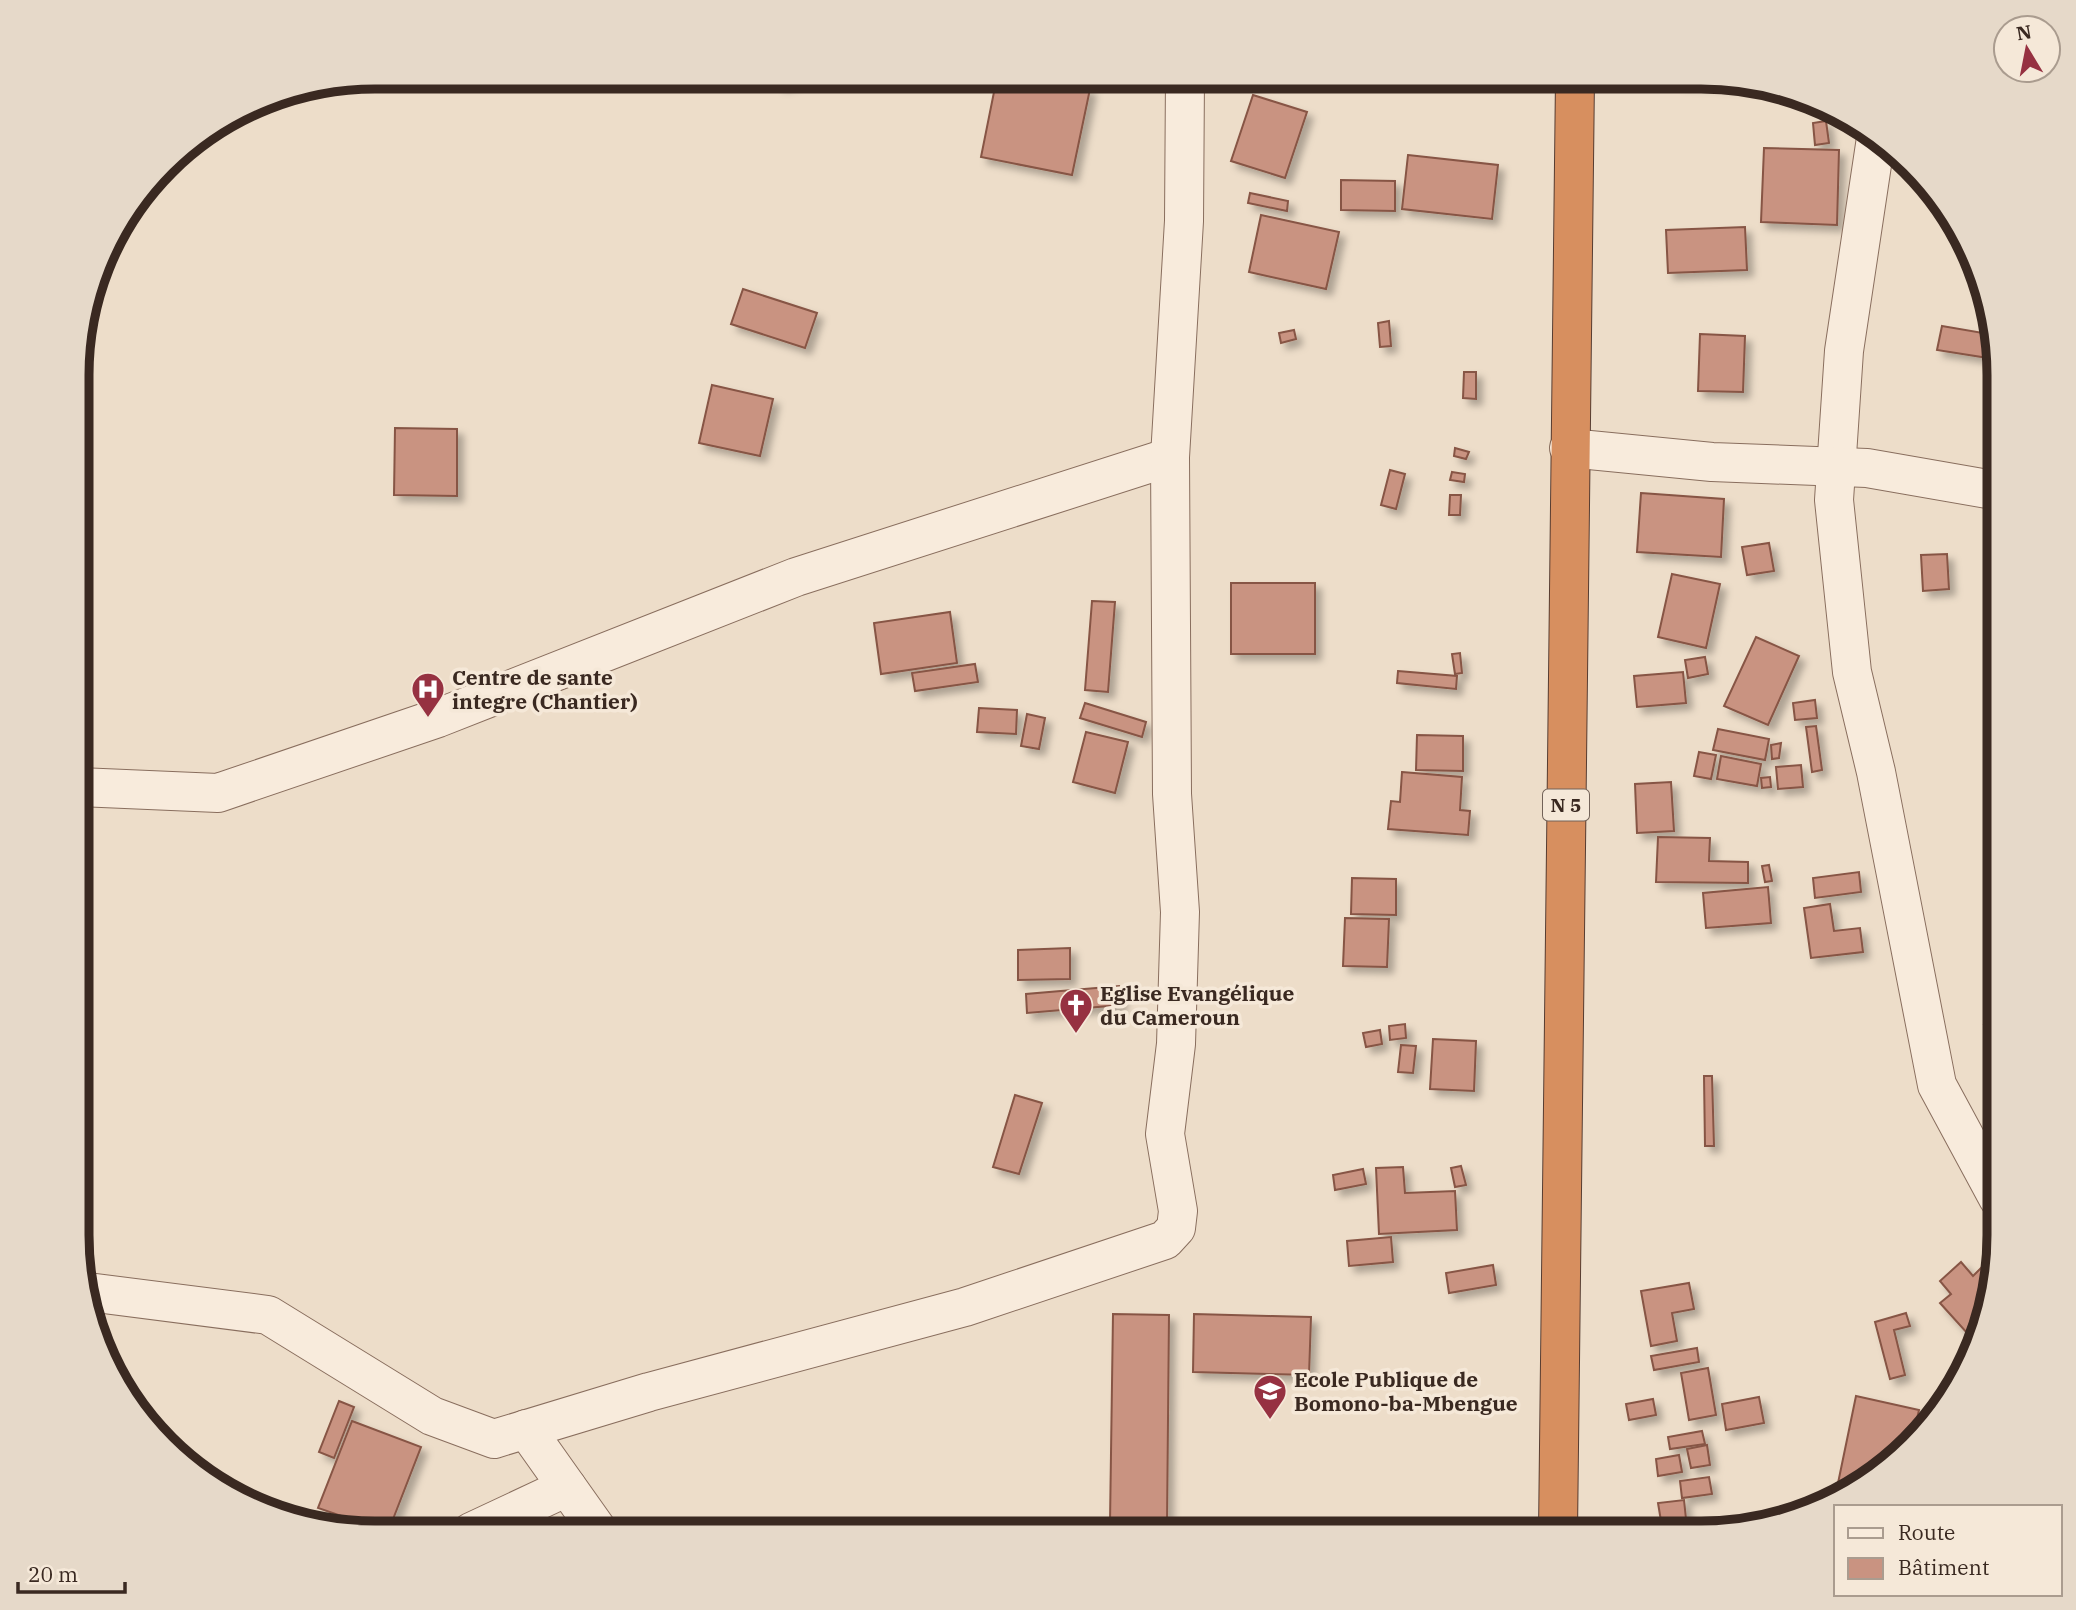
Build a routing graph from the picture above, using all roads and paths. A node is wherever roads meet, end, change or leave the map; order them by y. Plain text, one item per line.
1 (1185, 89) edge
2 (1575, 89) edge
3 (1874, 147) edge
4 (1569, 448) junction
5 (1170, 457) junction
6 (1838, 467) junction
7 (1987, 489) edge
8 (89, 787) edge
9 (1987, 1178) edge
10 (96, 1293) edge
11 (526, 1429) junction
12 (567, 1487) junction
13 (494, 1521) edge
14 (591, 1521) edge
15 (1559, 1521) edge

1 - 5 street
2 - 4 highway, N 5
3 - 6 street
4 - 6 street
4 - 15 highway, N 5
5 - 8 street
5 - 11 street
6 - 7 street
6 - 9 street
10 - 11 street
11 - 12 street
12 - 13 street
12 - 14 street

